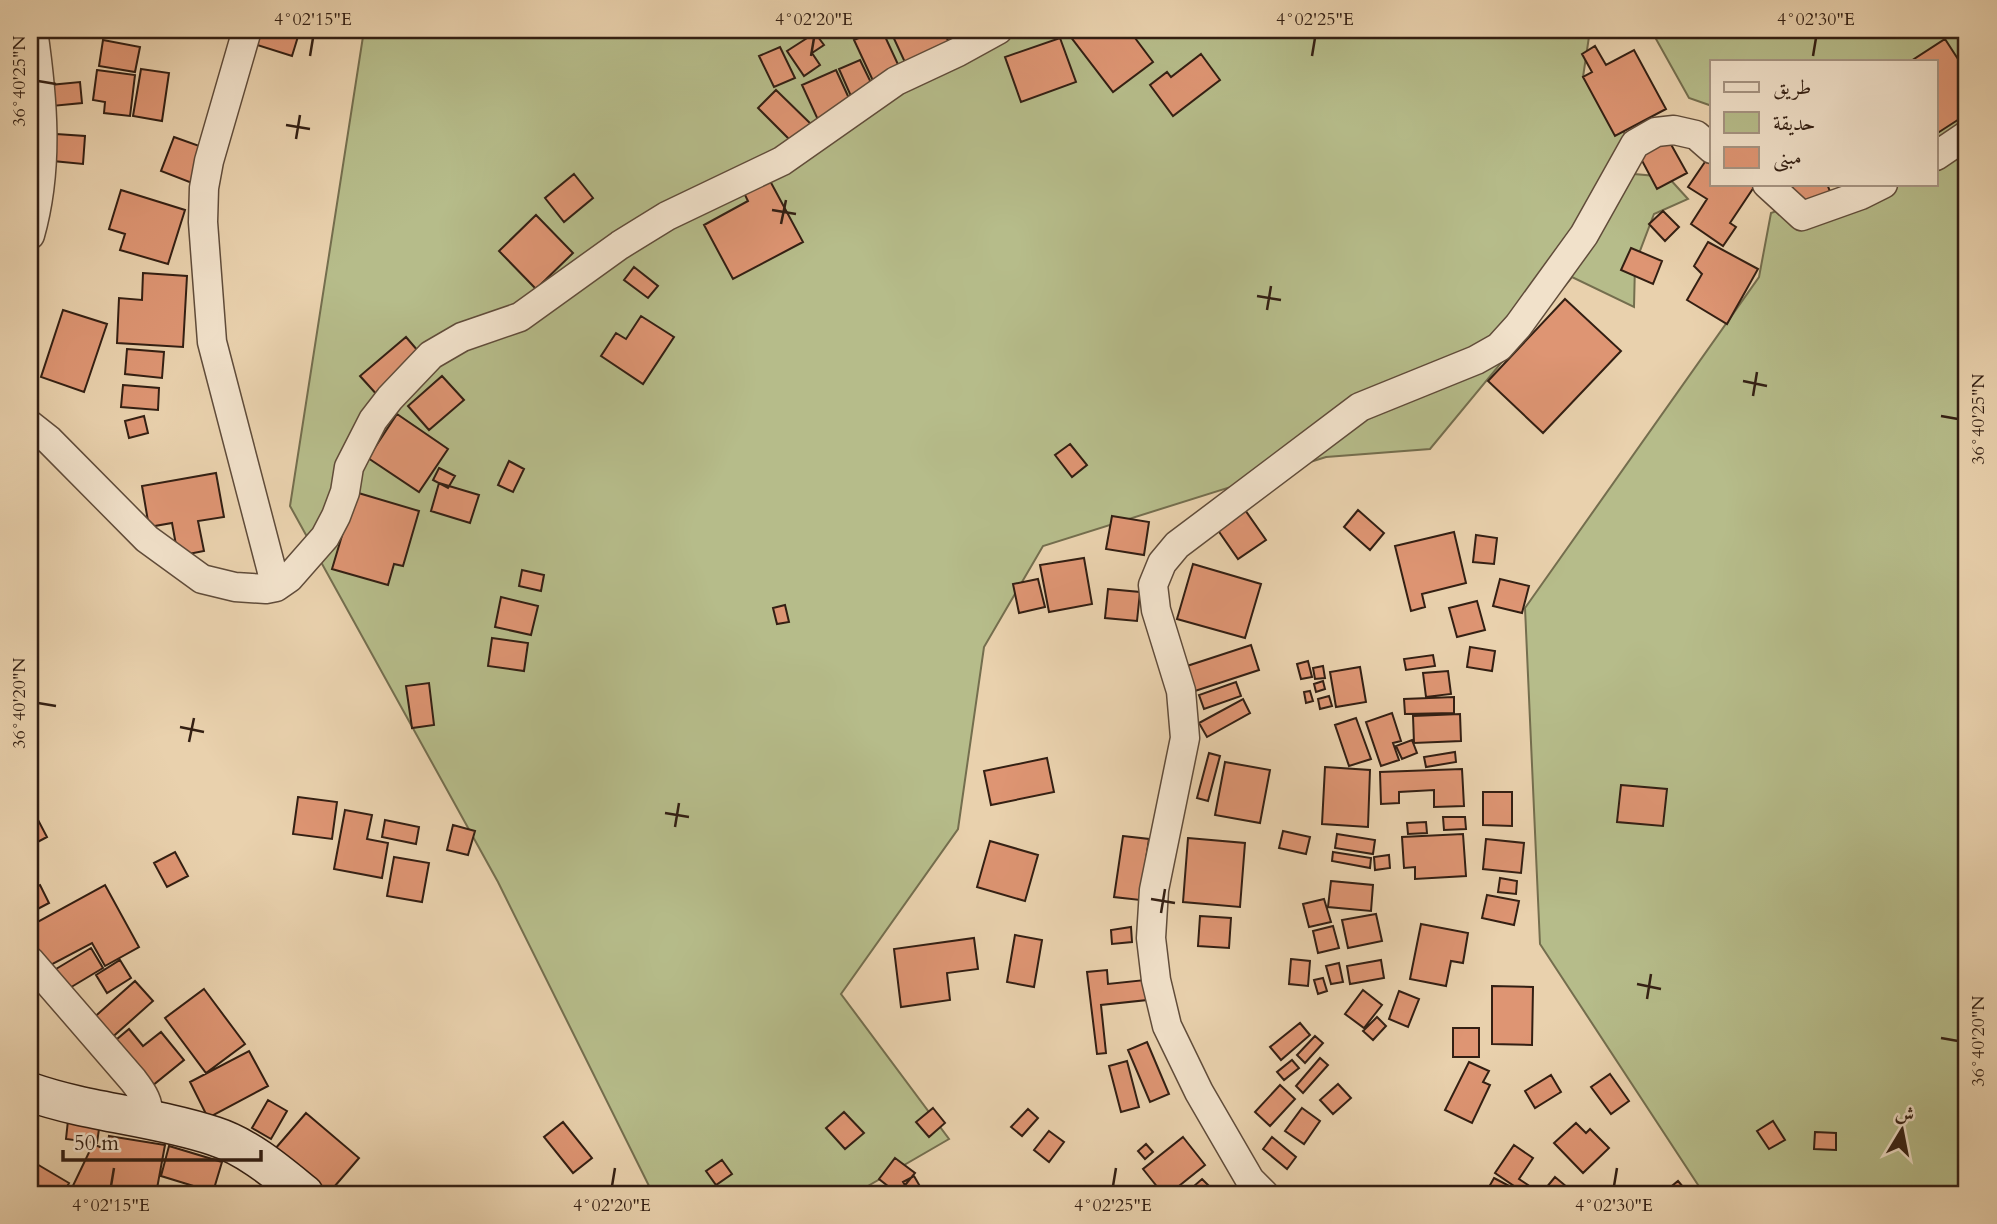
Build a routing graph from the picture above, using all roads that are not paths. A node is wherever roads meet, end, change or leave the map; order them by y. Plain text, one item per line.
1 (33, 30) edge
2 (247, 30) edge
3 (998, 30) edge
4 (1967, 135) edge
5 (1710, 147) edge
6 (1938, 155) edge
7 (1769, 186) edge
8 (1879, 186) edge
9 (30, 235) edge
10 (30, 425) edge
11 (276, 587) junction
12 (30, 961) edge
13 (30, 1092) edge
14 (148, 1119) junction
15 (304, 1194) edge
16 (1264, 1194) edge

1 - 9 street
2 - 11 street
3 - 11 street
4 - 6 street
5 - 16 street
7 - 8 street
10 - 11 street
12 - 14 street
13 - 14 main road
14 - 15 main road

